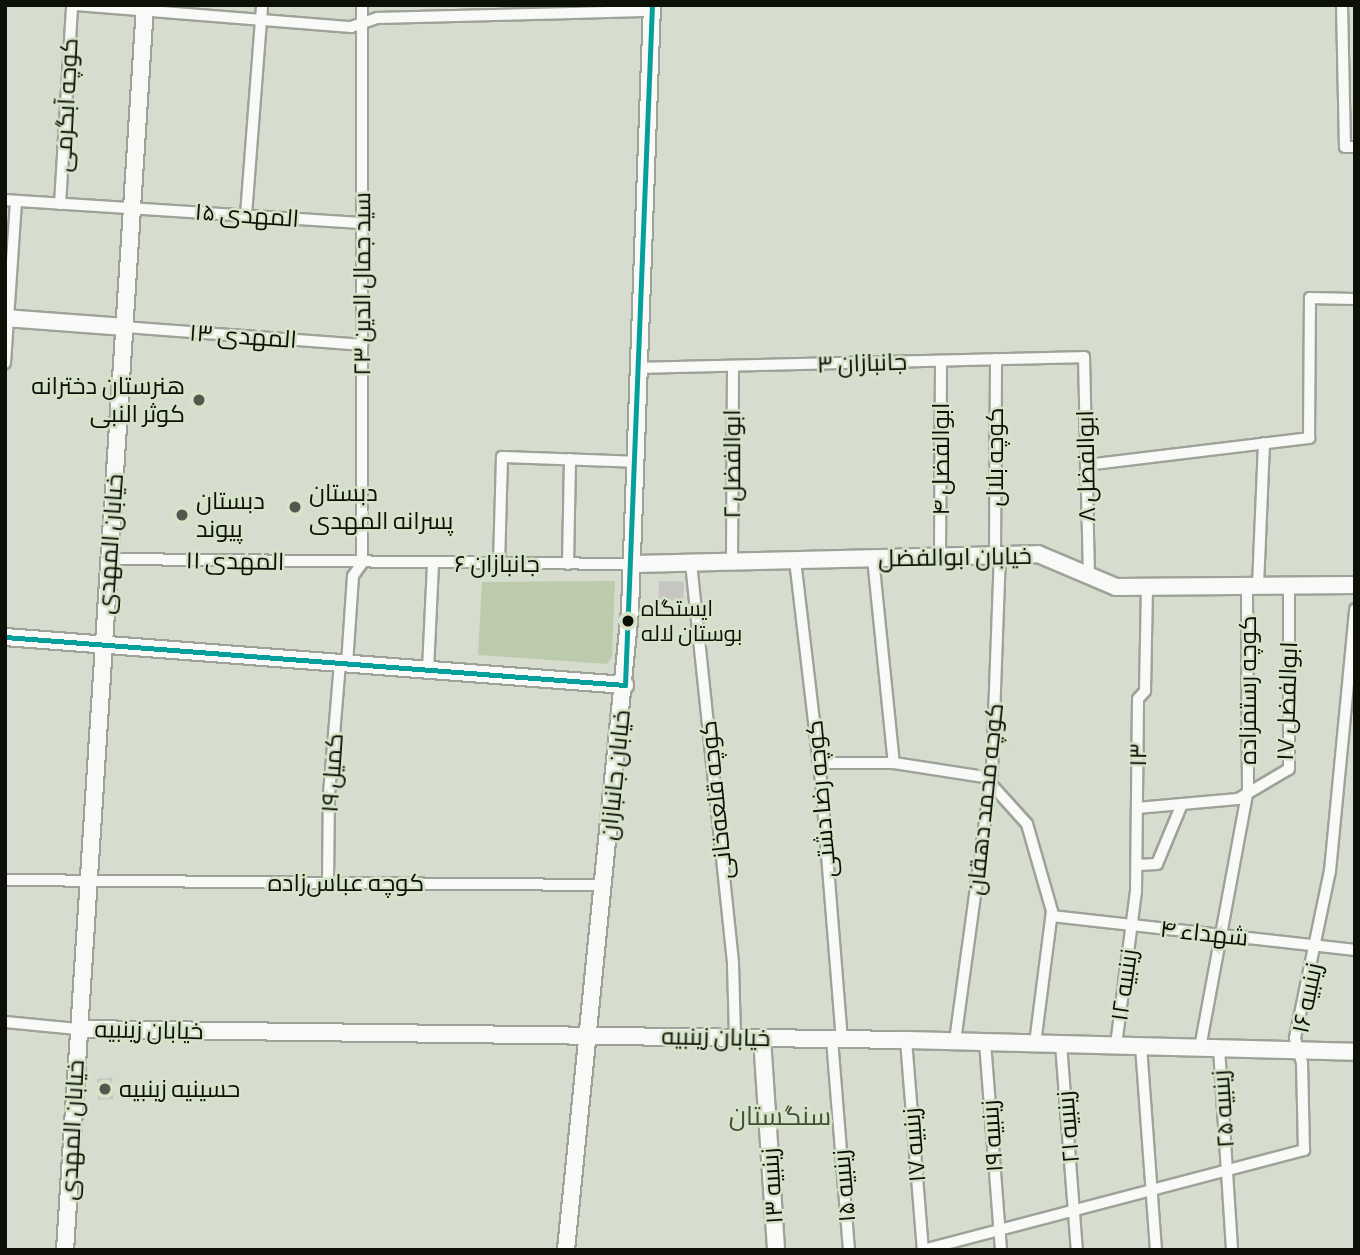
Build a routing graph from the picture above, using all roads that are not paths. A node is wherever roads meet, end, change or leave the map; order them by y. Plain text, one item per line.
1 (74, 5) edge
2 (262, 5) edge
3 (362, 5) edge
4 (1342, 5) edge
5 (145, 8) edge
6 (652, 8) edge
7 (548, 9) edge
8 (261, 21) junction
9 (361, 23) junction
10 (1355, 146) edge
11 (11, 201) edge
12 (60, 204) junction
13 (132, 208) junction
14 (246, 215) junction
15 (362, 223) junction
16 (1355, 299) edge
17 (7, 318) edge
18 (124, 327) junction
19 (362, 345) junction
20 (1084, 357) joint
21 (996, 359) junction
22 (941, 360) junction
23 (5, 363) edge
24 (733, 366) junction
25 (640, 368) junction
26 (1264, 443) junction
27 (570, 459) junction
28 (636, 462) junction
29 (1086, 465) junction
30 (997, 555) junction
31 (940, 556) junction
32 (873, 558) junction
33 (109, 559) junction
34 (795, 560) junction
35 (732, 562) junction
36 (362, 563) junction
37 (433, 563) junction
38 (691, 563) junction
39 (499, 564) junction
40 (568, 564) junction
41 (633, 564) junction
42 (1089, 575) junction
43 (1355, 585) edge
44 (1253, 586) junction
45 (1289, 586) junction
46 (1147, 587) junction
47 (1355, 609) edge
48 (5, 637) edge
49 (103, 645) junction
50 (344, 663) junction
51 (428, 670) junction
52 (625, 685) junction
53 (819, 763) junction
54 (894, 763) junction
55 (991, 781) junction
56 (1246, 794) junction
57 (1182, 804) junction
58 (1137, 808) junction
59 (1136, 865) junction
60 (5, 880) edge
61 (88, 881) junction
62 (328, 883) junction
63 (604, 885) junction
64 (1052, 916) junction
65 (1132, 925) junction
66 (1220, 935) junction
67 (1317, 946) junction
68 (1355, 950) edge
69 (5, 1022) edge
70 (78, 1029) junction
71 (588, 1036) junction
72 (735, 1037) junction
73 (762, 1038) junction
74 (837, 1039) junction
75 (906, 1040) junction
76 (955, 1041) junction
77 (985, 1042) junction
78 (1035, 1043) junction
79 (1061, 1044) junction
80 (1116, 1045) junction
81 (1141, 1046) junction
82 (1200, 1048) junction
83 (1219, 1048) junction
84 (1298, 1051) junction
85 (1355, 1052) edge
86 (1227, 1170) junction
87 (1152, 1190) junction
88 (1074, 1210) junction
89 (999, 1230) junction
90 (65, 1250) edge
91 (566, 1250) edge
92 (776, 1250) edge
93 (849, 1250) edge
94 (923, 1250) edge
95 (1001, 1250) edge
96 (1077, 1250) edge
97 (1156, 1250) edge
98 (1232, 1250) edge

1 - 5 street
1 - 12 street, کوچه آبگرمی
2 - 8 street
3 - 9 street, سید جمال الدین ۲۳
4 - 10 street
5 - 8 street
5 - 13 street, خیابان المهدی
6 - 7 street
6 - 25 street, خیابان جانبازان
7 - 9 street
8 - 9 street
8 - 14 street
9 - 15 street, سید جمال الدین ۲۳
11 - 12 street, المهدی ۱۵
11 - 17 street
12 - 13 street, المهدی ۱۵
13 - 14 street, المهدی ۱۵
13 - 18 street, خیابان المهدی
14 - 15 street, المهدی ۱۵
15 - 19 street, سید جمال الدین ۲۳
16 - 26 street
17 - 18 street
17 - 23 street
18 - 19 street, المهدی ۱۳
18 - 33 street, خیابان المهدی
19 - 36 street, سید جمال الدین ۲۳
20 - 21 street, جانبازان ۳
20 - 29 street, ابوالفضل ۸
21 - 22 street, جانبازان ۳
21 - 30 street, کوچه بلال
22 - 24 street, جانبازان ۳
22 - 31 street, ابوالفضل ۴
24 - 25 street, جانبازان ۳
24 - 35 street, ابوالفضل ۲
25 - 28 street, خیابان جانبازان
26 - 29 street
26 - 44 street, کوچه رستمزاده
27 - 28 street
27 - 39 street
27 - 40 street
28 - 41 street, خیابان جانبازان
29 - 42 street, ابوالفضل ۸
30 - 31 street, خیابان ابوالفضل
30 - 42 street, خیابان ابوالفضل
30 - 55 street, کوچه محمد دهقان
31 - 32 street, خیابان ابوالفضل
32 - 34 street, خیابان ابوالفضل
32 - 54 street
33 - 36 street, المهدی ۱۱
33 - 49 street, خیابان المهدی
34 - 35 street, خیابان ابوالفضل
34 - 53 street, کوچه رضا دشتی
35 - 38 street, خیابان ابوالفضل
36 - 37 street, جانبازان ۶
36 - 50 street, سید جمال الدین ۲۳
37 - 39 street, جانبازان ۶
37 - 51 street
38 - 41 street, خیابان ابوالفضل
38 - 72 street, کوچه قلعه‌خانی
39 - 40 street, جانبازان ۶
40 - 41 street, جانبازان ۶
41 - 52 street, خیابان جانبازان
42 - 46 street, خیابان ابوالفضل
43 - 45 street, خیابان ابوالفضل
44 - 45 street, خیابان ابوالفضل
44 - 46 street, خیابان ابوالفضل
44 - 56 street, کوچه رستمزاده
45 - 56 street, ابوالفضل ۱۷
46 - 58 street, ۱۳
47 - 67 street, زینبیه ۱۶
48 - 49 street
49 - 50 street
49 - 61 street, خیابان المهدی
50 - 51 street
50 - 62 street, کمیل ۱۹
51 - 52 street
52 - 63 street, خیابان جانبازان
53 - 54 street
53 - 74 street, کوچه رضا دشتی
54 - 55 street
55 - 64 street
55 - 76 street, کوچه محمد دهقان
56 - 57 street
56 - 66 street, کوچه رستمزاده
57 - 58 street
57 - 59 street
58 - 59 street, ۱۳
59 - 65 street, ۱۳
60 - 61 street, کوچه عباس‌زاده
61 - 62 street, کوچه عباس‌زاده
61 - 70 street, خیابان المهدی
62 - 63 street, کوچه عباس‌زاده
63 - 71 street, خیابان جانبازان
64 - 65 street, شهداء ۴
64 - 78 street
65 - 66 street, شهداء ۴
65 - 80 street, زینبیه ۱۲
66 - 67 street, شهداء ۴
66 - 82 street, کوچه رستمزاده
67 - 68 street, شهداء ۴
67 - 84 street, زینبیه ۱۶
69 - 70 street
70 - 71 street, خیابان زینبیه
70 - 90 street, خیابان المهدی
71 - 72 street, خیابان زینبیه
71 - 91 street, خیابان جانبازان
72 - 73 street, خیابان زینبیه
73 - 74 street, خیابان زینبیه
73 - 92 street, زینبیه ۱۳
74 - 75 street, خیابان زینبیه
74 - 93 street, زینبیه ۱۵
75 - 76 street, خیابان زینبیه
75 - 94 street, زینبیه ۱۷
76 - 77 street, خیابان زینبیه
77 - 78 street, خیابان زینبیه
77 - 89 street, زینبیه ۱۹
78 - 79 street, خیابان زینبیه
79 - 80 street, خیابان زینبیه
79 - 88 street, زینبیه ۲۱
80 - 81 street, خیابان زینبیه
81 - 82 street, خیابان زینبیه
81 - 87 street
82 - 83 street, خیابان زینبیه
83 - 84 street, خیابان زینبیه
83 - 86 street, زینبیه ۲۵
84 - 85 street, خیابان زینبیه
84 - 86 street, زینبیه ۱۶
86 - 87 street
86 - 98 street, زینبیه ۲۵
87 - 88 street
87 - 97 street
88 - 89 street
88 - 96 street, زینبیه ۲۱
89 - 94 street
89 - 95 street, زینبیه ۱۹

